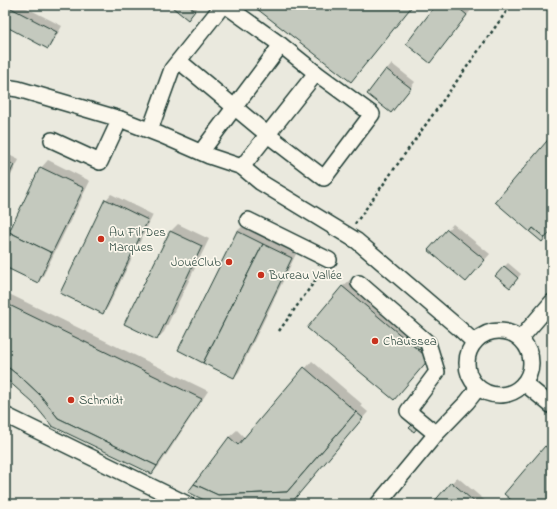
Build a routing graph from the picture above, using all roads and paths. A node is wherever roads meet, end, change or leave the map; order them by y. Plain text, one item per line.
1 (224, 5) edge
2 (512, 5) edge
3 (281, 45) junction
4 (179, 61) junction
5 (316, 73) junction
6 (5, 87) edge
7 (234, 108) junction
8 (120, 119) junction
9 (150, 130) junction
10 (268, 135) junction
11 (52, 140) dead end
12 (201, 152) junction
13 (242, 167) junction
14 (248, 220) dead end
15 (347, 235) junction
16 (329, 260) joint
17 (359, 282) dead end
18 (552, 302) edge
19 (279, 331) dead end
20 (521, 338) junction
21 (474, 342) junction
22 (524, 383) junction
23 (478, 388) junction
24 (552, 406) edge
25 (5, 415) edge
26 (436, 434) junction
27 (187, 504) edge
28 (378, 504) edge

1 - 3 street
1 - 4 street
2 - 15 path
3 - 5 street
3 - 7 street
4 - 7 street
4 - 9 street
5 - 10 street
5 - 10 street
6 - 8 street
7 - 10 street
7 - 12 street
8 - 9 street
8 - 11 street
9 - 12 street
10 - 13 street
12 - 13 street
13 - 15 street
14 - 16 street
15 - 21 street
16 - 19 path
17 - 26 street
18 - 20 street
20 - 21 street
20 - 22 street
21 - 23 street
22 - 23 street
22 - 24 street
23 - 26 street
25 - 27 street
26 - 28 street

